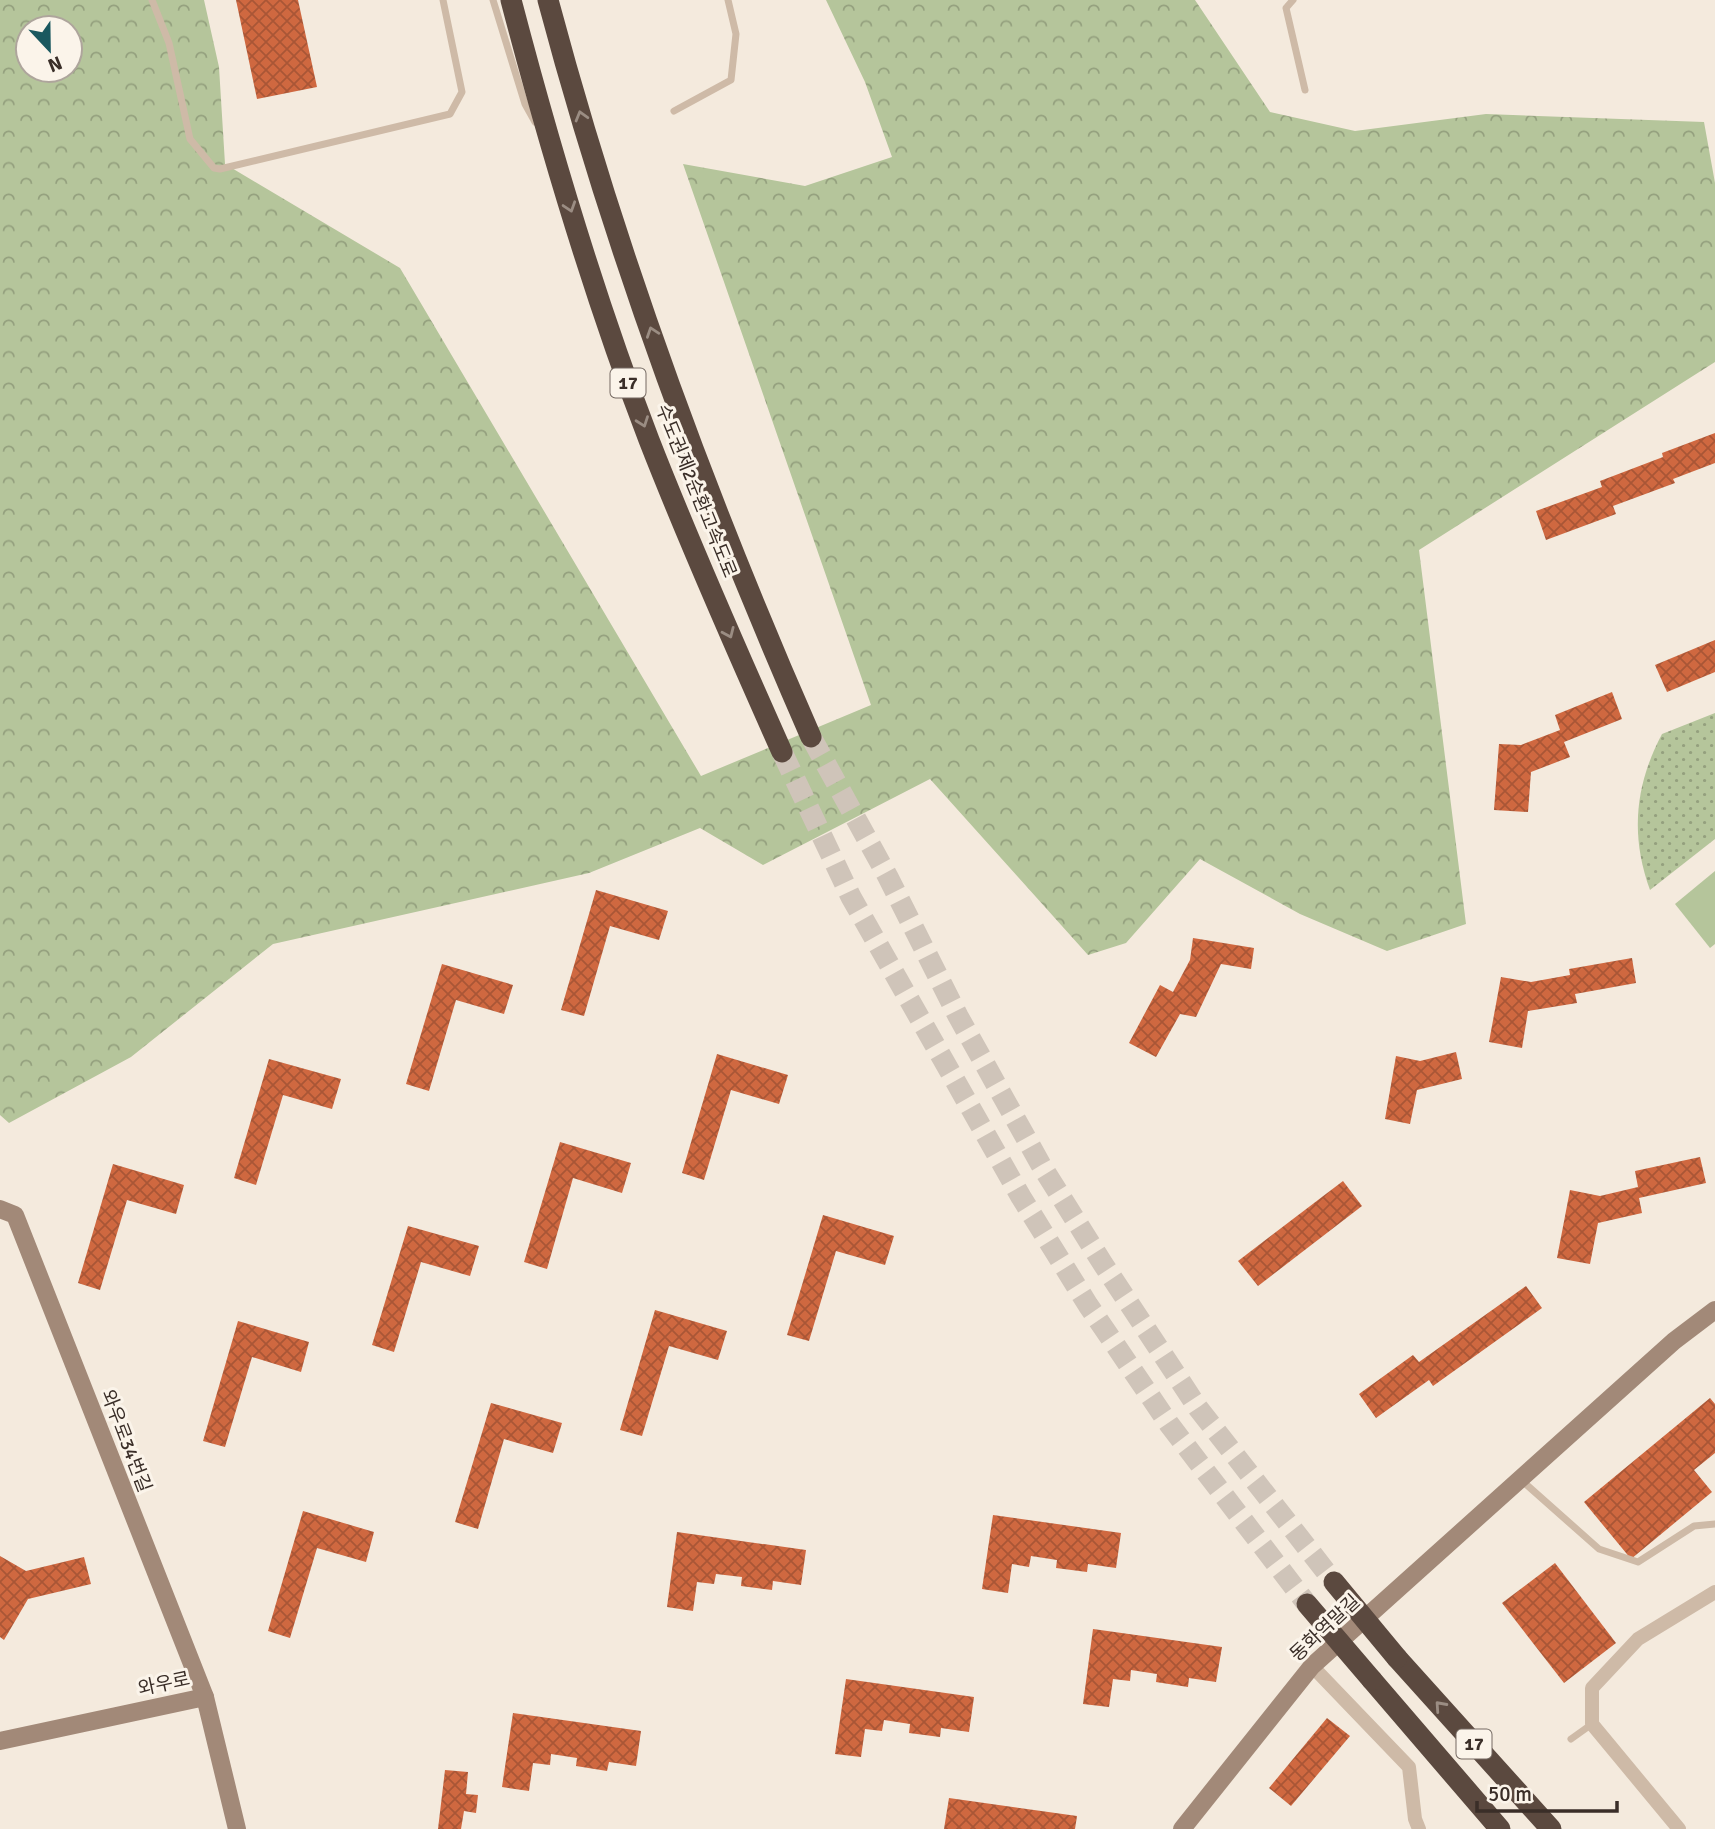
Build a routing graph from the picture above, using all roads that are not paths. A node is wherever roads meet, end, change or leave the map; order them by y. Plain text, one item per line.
1 (152, 0) edge
2 (443, 0) edge
3 (493, 0) edge
4 (511, 0) edge
5 (548, 0) edge
6 (728, 0) edge
7 (1293, 0) edge
8 (1305, 90) dead end
9 (674, 111) dead end
10 (555, 160) junction
11 (811, 737) tunnel mouth
12 (782, 752) tunnel mouth
13 (0, 1209) edge
14 (1715, 1310) edge
15 (1520, 1479) junction
16 (1715, 1524) edge
17 (1334, 1582) tunnel mouth
18 (1715, 1592) edge
19 (1307, 1604) tunnel mouth
20 (1311, 1666) junction
21 (205, 1697) junction
22 (1592, 1724) junction
23 (1572, 1739) dead end
24 (0, 1741) edge
25 (237, 1829) edge
26 (1182, 1829) edge
27 (1419, 1829) edge
28 (1500, 1829) edge
29 (1552, 1829) edge
30 (1679, 1829) edge

1 - 2 lane
3 - 10 lane
4 - 10 highway, 수도권제2순환고속도로 / 17
11 -> 5 highway, 수도권제2순환고속도로 / 17
6 - 9 lane
7 - 8 lane
10 -> 12 highway, 수도권제2순환고속도로 / 17
13 - 21 street, 와우로34번길
14 - 15 street, 동화역말길
15 - 16 lane
15 - 20 street, 동화역말길
29 -> 17 highway, 17, bridge
18 - 22 street
19 - 28 highway, 17, bridge
20 - 26 street, 동화역말길
20 - 27 street
21 - 24 street, 와우로
21 - 25 street, 와우로
22 - 23 lane
22 - 30 street

